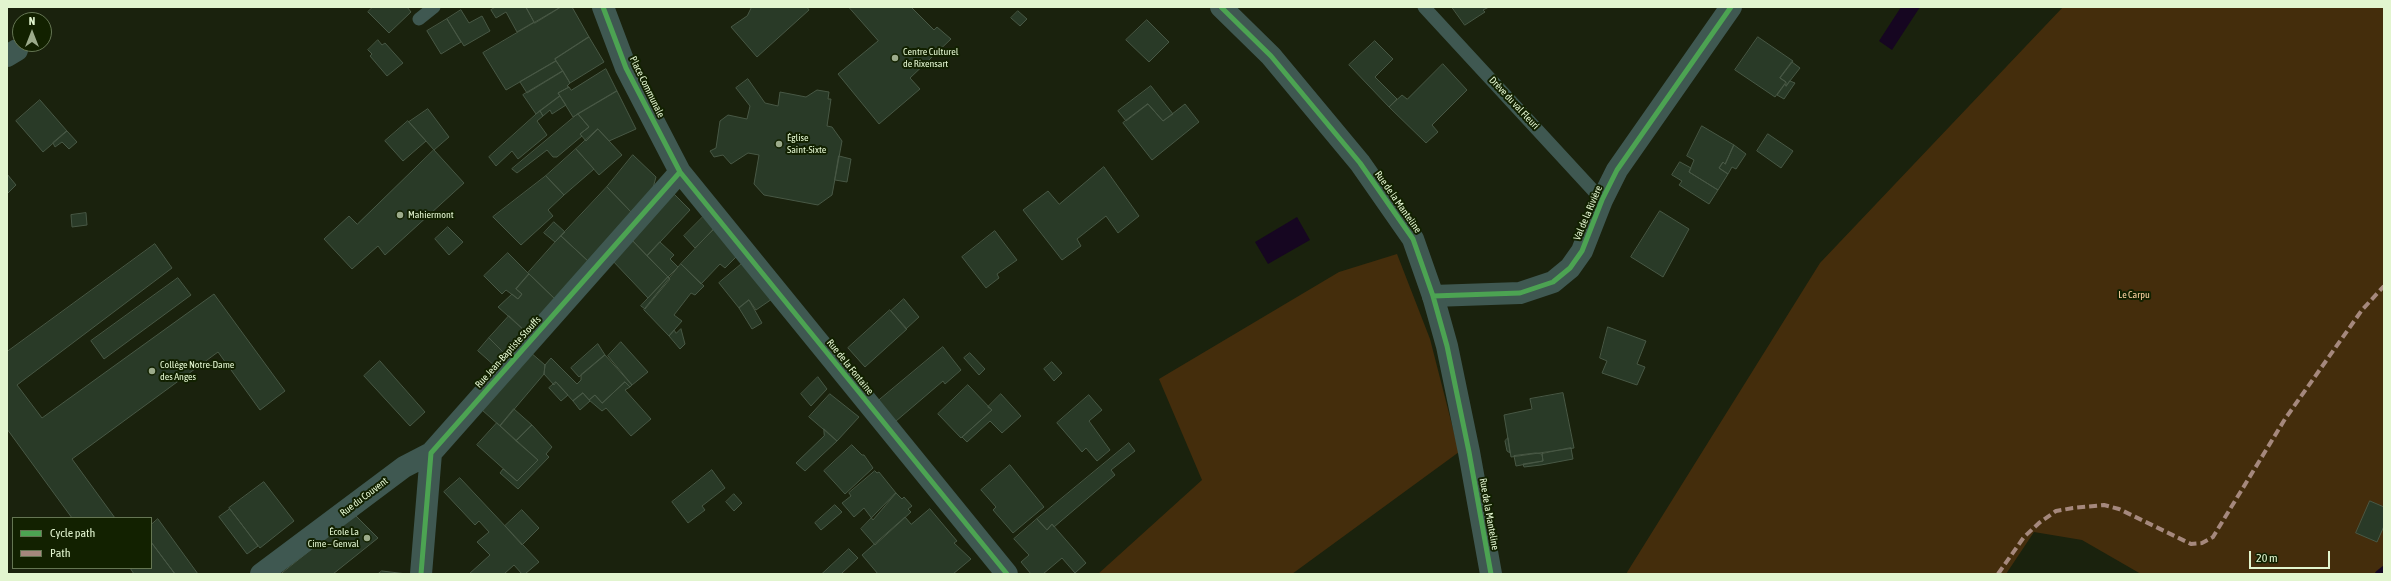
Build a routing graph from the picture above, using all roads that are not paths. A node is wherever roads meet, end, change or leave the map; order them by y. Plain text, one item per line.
1 (434, 7) edge
2 (603, 7) edge
3 (1221, 7) edge
4 (1424, 7) edge
5 (1731, 7) edge
6 (419, 19) dead end
7 (680, 172) junction
8 (1602, 200) junction
9 (1433, 296) junction
10 (431, 453) junction
11 (261, 574) edge
12 (420, 574) edge
13 (1007, 574) edge
14 (1491, 574) edge

1 - 6 lane
2 - 7 street, Place Communale
3 - 9 street, Rue de la Manteline
4 - 8 lane, Drève du val Fleuri
5 - 8 street, Val de la Rivière
7 - 10 street, Rue Jean-Baptiste Stouffs
7 - 13 street, Rue de la Fontaine
8 - 9 street, Val de la Rivière
9 - 14 street, Rue de la Manteline
10 - 11 street, Rue du Couvent
10 - 12 street

